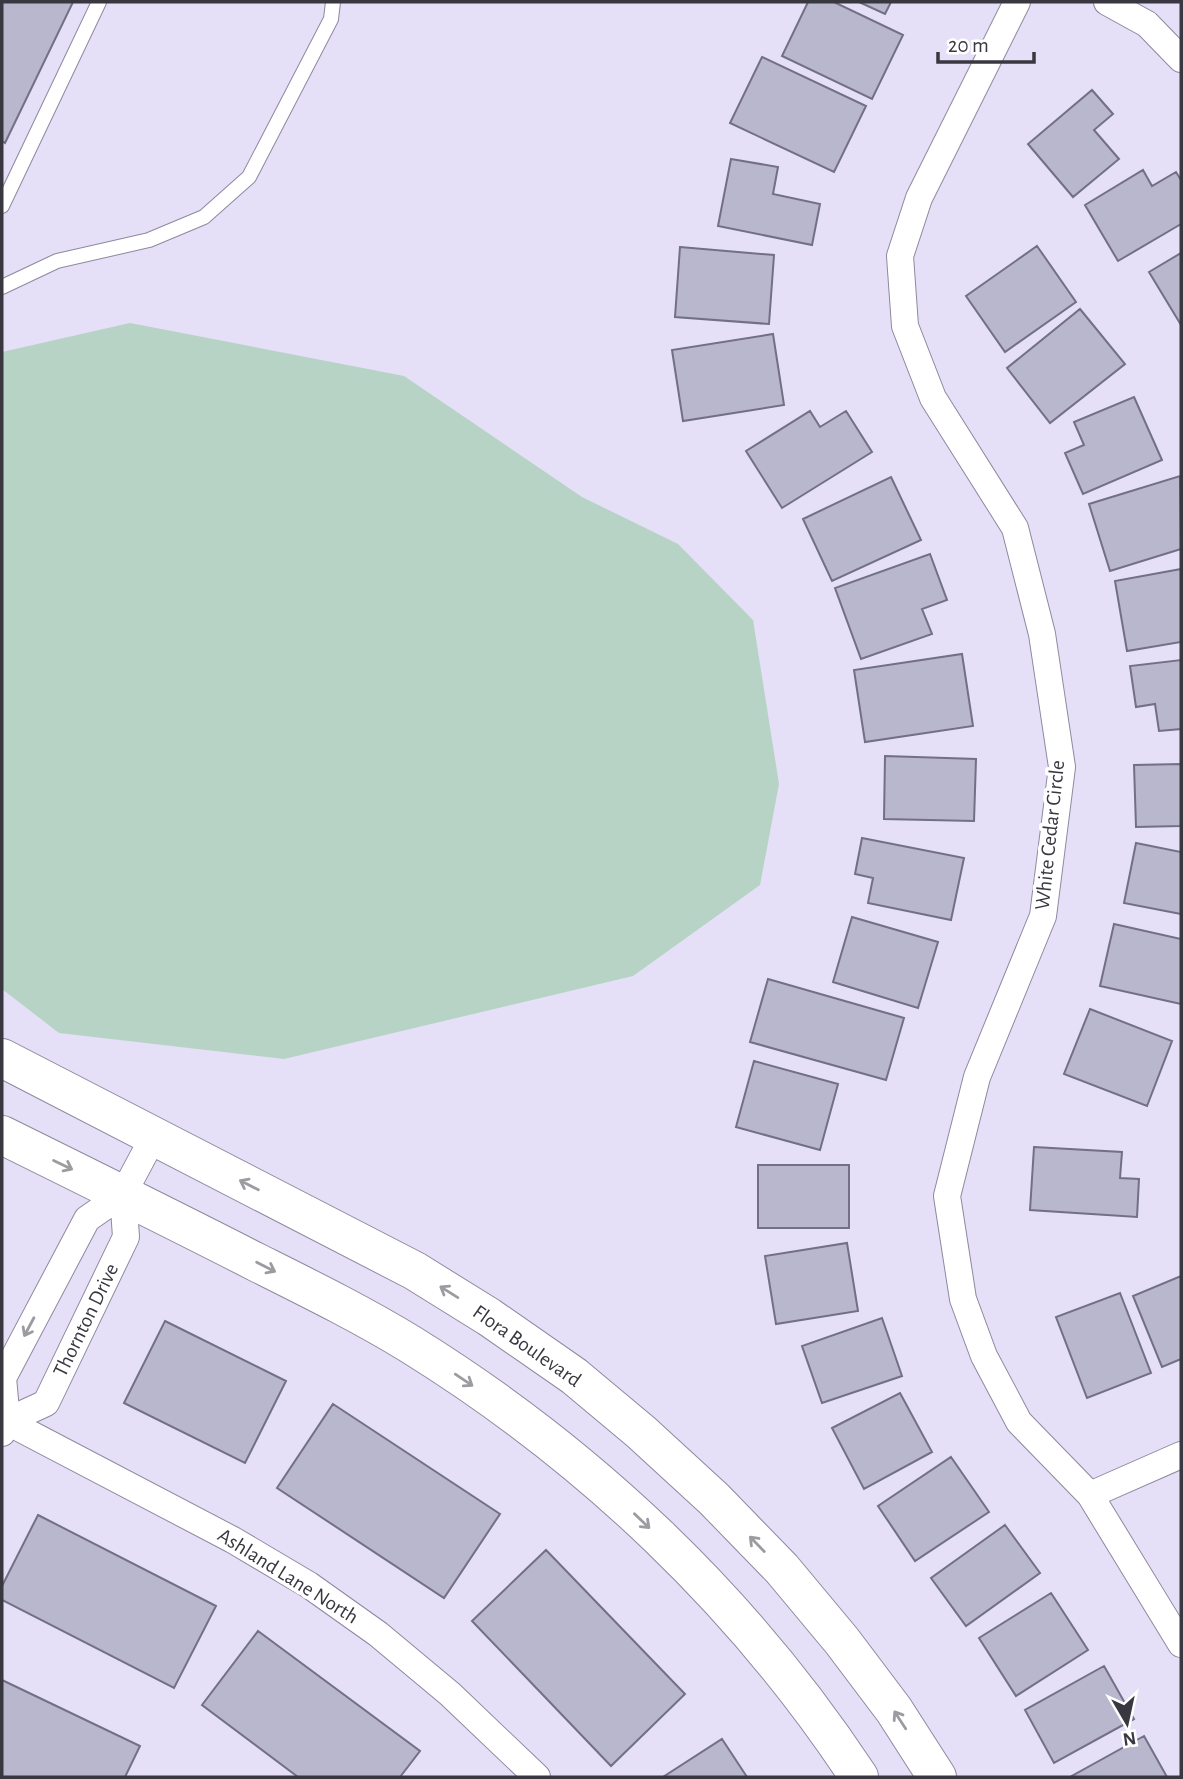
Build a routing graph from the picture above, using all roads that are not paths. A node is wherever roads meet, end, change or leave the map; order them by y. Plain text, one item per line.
1 (99, 2) edge
2 (333, 2) edge
3 (1017, 2) edge
4 (1107, 2) edge
5 (1181, 59) edge
6 (2, 206) edge
7 (2, 287) edge
8 (2, 1058) edge
9 (2, 1135) edge
10 (154, 1136) junction
11 (123, 1194) junction
12 (52, 1284) junction
13 (93, 1305) junction
14 (4, 1424) edge
15 (1181, 1455) edge
16 (1090, 1495) junction
17 (1181, 1644) edge
18 (537, 1777) edge
19 (859, 1777) edge
20 (937, 1777) edge

1 - 6 lane
2 - 7 lane
3 - 16 street, White Cedar Circle
4 - 5 street
8 - 10 street, Flora Boulevard
9 -> 11 street
10 - 11 street
20 -> 10 street, Flora Boulevard
11 - 12 street
11 - 13 street, Thornton Drive
11 -> 19 street
12 - 13 street
12 -> 14 street
13 - 14 street, Thornton Drive
14 - 18 street, Ashland Lane North
15 - 16 street
16 - 17 street, White Cedar Circle

